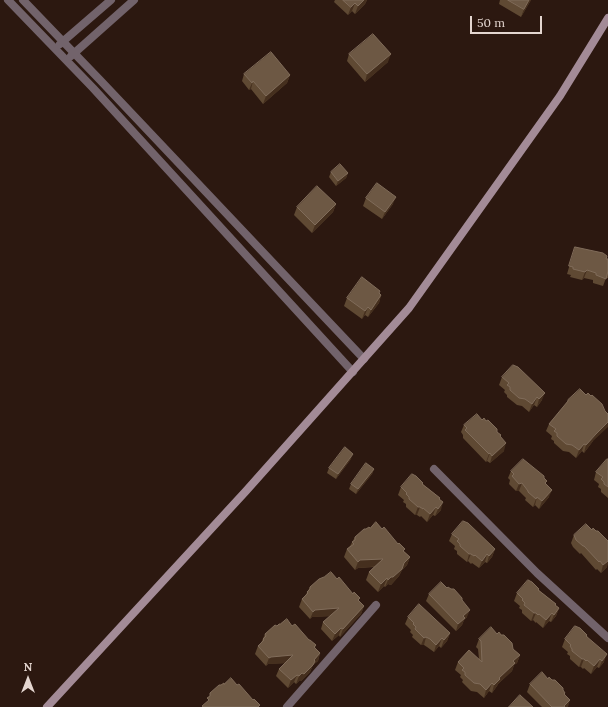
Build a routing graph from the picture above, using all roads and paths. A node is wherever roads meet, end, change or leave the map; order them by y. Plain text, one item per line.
1 (8, 0) edge
2 (23, 0) edge
3 (110, 0) edge
4 (134, 0) edge
5 (608, 18) edge
6 (62, 41) junction
7 (54, 49) junction
8 (74, 53) junction
9 (66, 61) junction
10 (364, 360) junction
11 (352, 372) junction
12 (434, 469) dead end
13 (376, 605) dead end
14 (608, 638) edge
15 (47, 707) edge
16 (287, 707) edge

1 - 7 street
2 - 6 street
3 - 6 street
4 - 8 street
5 - 10 street
6 - 7 street
6 - 8 street
7 - 9 street
8 - 9 street
8 - 10 street
9 - 11 street
10 - 11 street
11 - 15 street
12 - 14 street
13 - 16 street

